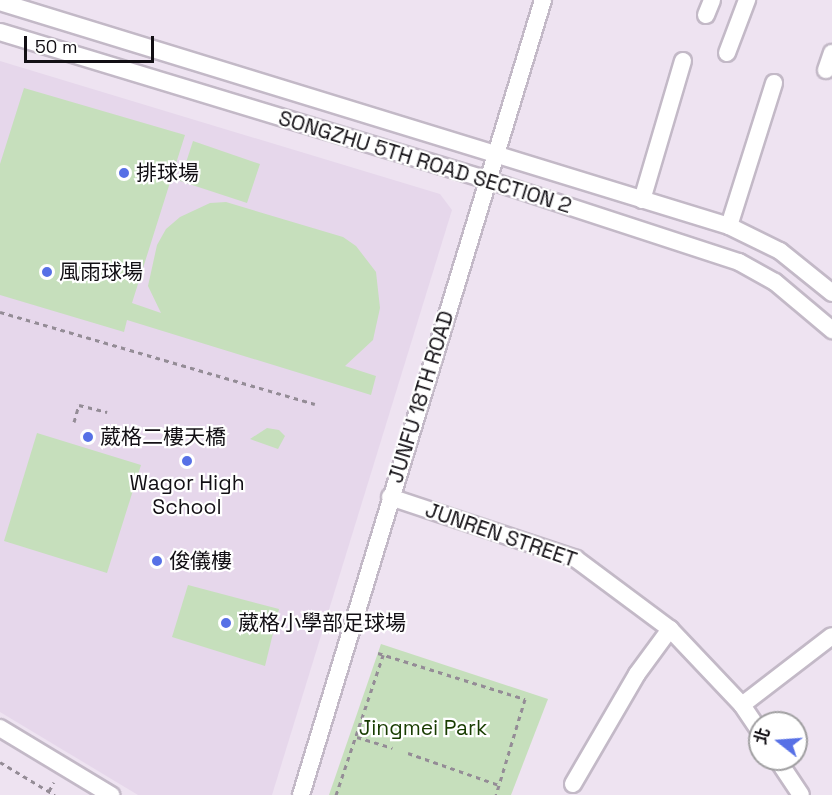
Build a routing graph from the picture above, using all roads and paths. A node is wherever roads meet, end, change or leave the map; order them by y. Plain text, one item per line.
1 (543, 0) edge
2 (747, 0) edge
3 (0, 2) edge
4 (0, 32) edge
5 (727, 53) dead end
6 (832, 53) edge
7 (683, 61) dead end
8 (826, 70) dead end
9 (774, 83) dead end
10 (497, 153) junction
11 (488, 180) junction
12 (642, 200) junction
13 (729, 226) junction
14 (832, 293) edge
15 (0, 312) edge
16 (832, 330) edge
17 (315, 404) dead end
18 (107, 412) dead end
19 (74, 422) dead end
20 (390, 497) junction
21 (670, 629) junction
22 (832, 636) edge
23 (378, 653) dead end
24 (383, 655) junction
25 (742, 705) junction
26 (748, 714) edge
27 (0, 728) edge
28 (357, 737) junction
29 (392, 748) dead end
30 (408, 753) dead end
31 (0, 762) edge
32 (785, 771) edge
33 (54, 782) dead end
34 (573, 784) dead end
35 (499, 785) junction
36 (49, 791) junction
37 (56, 795) edge
38 (111, 795) edge
39 (301, 795) edge
40 (336, 795) edge
41 (496, 795) edge
42 (801, 795) edge

1 - 10 street, JUNFU 18TH ROAD
2 - 5 street
3 - 10 street, SONGZHU 5TH ROAD SECTION 2
4 - 11 street, SONGZHU 5TH ROAD SECTION 2
6 - 8 street
7 - 12 street
9 - 13 street
10 - 11 street, JUNFU 18TH ROAD
10 - 12 street, SONGZHU 5TH ROAD SECTION 2
11 - 16 street, SONGZHU 5TH ROAD SECTION 2
11 - 20 street, JUNFU 18TH ROAD
12 - 13 street, SONGZHU 5TH ROAD SECTION 2
13 - 14 street, SONGZHU 5TH ROAD SECTION 2
15 - 17 path
18 - 19 path
20 - 21 street, JUNREN STREET
20 - 39 street, JUNFU 18TH ROAD
21 - 25 street, JUNREN STREET
21 - 34 street
22 - 25 street
23 - 24 path
24 - 28 path
24 - 35 path
25 - 26 street, JUNREN STREET
27 - 38 street
28 - 29 path
28 - 40 path
30 - 35 path
31 - 36 path
32 - 42 street
33 - 36 path
35 - 41 path
36 - 37 path

